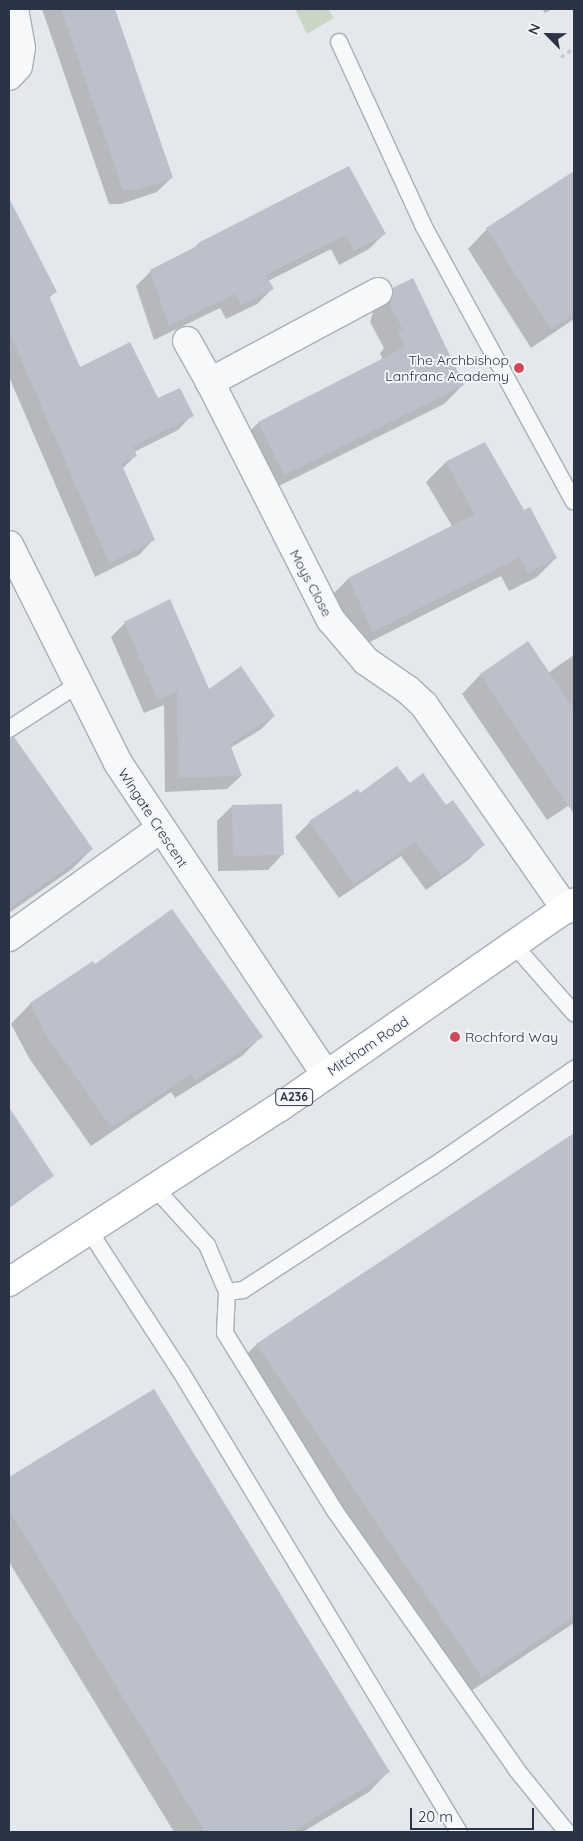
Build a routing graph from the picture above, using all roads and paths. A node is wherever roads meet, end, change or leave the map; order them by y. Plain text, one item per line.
1 (14, 9) edge
2 (339, 42) dead end
3 (574, 48) edge
4 (561, 57) dead end
5 (9, 76) edge
6 (378, 292) dead end
7 (187, 341) dead end
8 (210, 382) junction
9 (574, 502) edge
10 (9, 544) edge
11 (76, 685) junction
12 (9, 728) edge
13 (160, 829) junction
14 (570, 906) edge
15 (9, 937) edge
16 (514, 945) junction
17 (574, 1013) edge
18 (574, 1069) edge
19 (326, 1075) junction
20 (154, 1187) junction
21 (88, 1229) junction
22 (9, 1282) edge
23 (227, 1292) junction
24 (460, 1832) edge
25 (567, 1832) edge

1 - 5 street
2 - 9 lane
3 - 4 path
6 - 8 street
7 - 8 street, Moys Close
8 - 14 street, Moys Close
10 - 11 street, Wingate Crescent
11 - 12 lane
11 - 13 street, Wingate Crescent
13 - 15 street
13 - 19 street, Wingate Crescent
14 - 16 main road, Mitcham Road / A236
16 - 17 lane
16 - 19 main road, Mitcham Road / A236
18 - 23 lane
19 - 20 main road, Mitcham Road / A236
20 - 21 main road, Mitcham Road / A236
20 - 23 lane
21 - 22 main road, Mitcham Road / A236
21 - 24 lane
23 - 25 lane

